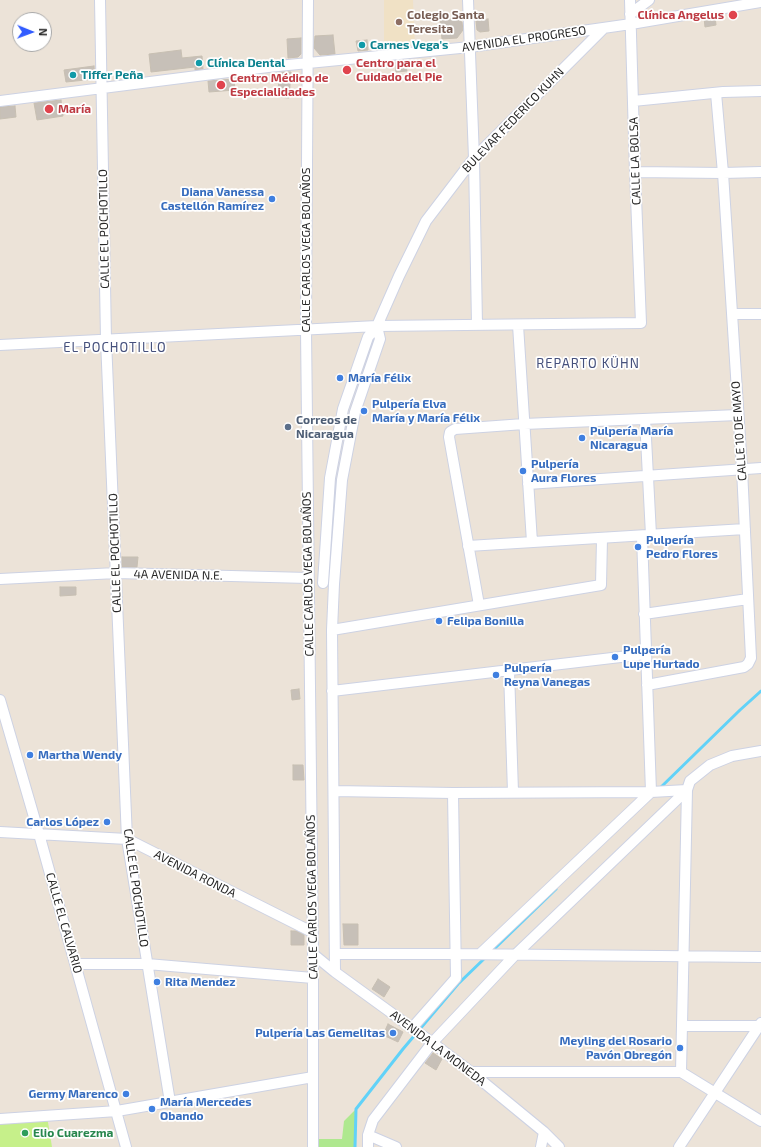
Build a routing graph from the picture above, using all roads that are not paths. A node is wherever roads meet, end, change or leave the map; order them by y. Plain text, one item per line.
1 (100, 0) edge
2 (308, 0) edge
3 (468, 0) edge
4 (630, 0) edge
5 (649, 0) edge
6 (761, 2) edge
7 (630, 19) junction
8 (604, 28) junction
9 (470, 47) junction
10 (307, 63) junction
11 (102, 88) junction
12 (761, 91) edge
13 (716, 93) junction
14 (0, 101) edge
15 (633, 101) junction
16 (474, 158) junction
17 (635, 172) junction
18 (761, 172) edge
19 (723, 173) junction
20 (732, 314) junction
21 (761, 314) edge
22 (478, 325) junction
23 (518, 325) junction
24 (377, 326) junction
25 (306, 330) junction
26 (106, 340) junction
27 (0, 345) edge
28 (738, 415) junction
29 (645, 418) junction
30 (524, 424) junction
31 (761, 468) edge
32 (742, 469) junction
33 (648, 477) junction
34 (528, 484) junction
35 (745, 529) junction
36 (646, 536) junction
37 (602, 539) junction
38 (532, 542) junction
39 (468, 546) junction
40 (116, 573) junction
41 (0, 578) edge
42 (308, 580) junction
43 (328, 584) junction
44 (748, 599) junction
45 (479, 605) junction
46 (644, 614) junction
47 (332, 630) junction
48 (646, 654) junction
49 (509, 671) junction
50 (647, 685) junction
51 (332, 691) junction
52 (0, 700) edge
53 (761, 751) edge
54 (687, 790) junction
55 (334, 791) junction
56 (512, 792) junction
57 (653, 792) junction
58 (453, 793) junction
59 (0, 832) edge
60 (39, 834) junction
61 (127, 839) junction
62 (312, 932) junction
63 (313, 954) junction
64 (335, 954) junction
65 (455, 954) junction
66 (480, 954) junction
67 (515, 955) junction
68 (683, 956) junction
69 (761, 957) edge
70 (76, 964) junction
71 (147, 964) junction
72 (335, 972) junction
73 (313, 978) junction
74 (760, 1024) edge
75 (682, 1026) junction
76 (414, 1030) junction
77 (431, 1042) junction
78 (471, 1072) junction
79 (681, 1072) junction
80 (313, 1077) junction
81 (714, 1093) junction
82 (170, 1102) junction
83 (117, 1111) junction
84 (0, 1119) edge
85 (761, 1121) edge
86 (544, 1132) junction
87 (368, 1135) junction
88 (126, 1147) edge
89 (313, 1147) edge
90 (368, 1147) edge
91 (396, 1147) edge
92 (541, 1147) edge
93 (559, 1147) edge
94 (680, 1147) edge

1 - 11 street, CALLE EL POCHOTILLO
2 - 10 street, CALLE CARLOS VEGA BOLAÑOS
3 - 9 street
4 - 7 street, CALLE LA BOLSA
5 - 7 street
6 - 7 street, AVENIDA EL PROGRESO
7 - 8 street, AVENIDA EL PROGRESO
7 - 15 street, CALLE LA BOLSA
8 - 9 street, AVENIDA EL PROGRESO
8 - 16 street, BULEVAR FEDERICO KUHN
9 - 10 street, AVENIDA EL PROGRESO
9 - 16 street
10 - 11 street, AVENIDA EL PROGRESO
10 - 25 street, CALLE CARLOS VEGA BOLAÑOS
11 - 14 street, AVENIDA EL PROGRESO
11 - 26 street, CALLE EL POCHOTILLO
12 - 13 street
13 - 15 street
13 - 19 street, CALLE 10 DE MAYO
15 - 17 street, CALLE LA BOLSA
16 - 22 street
16 - 24 street, BULEVAR FEDERICO KUHN
17 - 19 street
17 - 23 street, CALLE LA BOLSA
18 - 19 street
19 - 20 street, CALLE 10 DE MAYO
20 - 21 street
20 - 28 street, CALLE 10 DE MAYO
22 - 23 street
22 - 24 street
23 - 30 street
24 - 25 street
24 - 43 street, BULEVAR FEDERICO KUHN
25 - 26 street
25 - 42 street, CALLE CARLOS VEGA BOLAÑOS
26 - 27 street
26 - 40 street, CALLE EL POCHOTILLO
28 - 29 street
28 - 32 street, CALLE 10 DE MAYO
29 - 30 street
29 - 33 street
30 - 34 street
30 - 39 street
31 - 32 street
32 - 33 street
32 - 35 street, CALLE 10 DE MAYO
33 - 34 street
33 - 36 street
34 - 38 street
35 - 36 street
35 - 44 street, CALLE 10 DE MAYO
36 - 37 street
36 - 46 street
37 - 38 street
37 - 45 street
38 - 39 street
39 - 45 street
40 - 41 street, 4A AVENIDA N.E.
40 - 42 street, 4A AVENIDA N.E.
40 - 61 street, CALLE EL POCHOTILLO
42 - 43 street, 4A AVENIDA N.E.
42 - 62 street, CALLE CARLOS VEGA BOLAÑOS
43 - 47 street, CALLE CARLOS VEGA BOLAÑOS
44 - 46 street
44 - 50 street, CALLE 10 DE MAYO
45 - 47 street
46 - 48 street
47 - 51 street, CALLE CARLOS VEGA BOLAÑOS
48 - 49 street
48 - 50 street
49 - 51 street
49 - 56 street
50 - 57 street
51 - 55 street, CALLE CARLOS VEGA BOLAÑOS
52 - 60 street, CALLE EL CALVARIO
53 - 54 street
54 - 57 street
54 - 67 street
54 - 68 street
55 - 58 street
55 - 64 street, CALLE CARLOS VEGA BOLAÑOS
56 - 57 street
56 - 58 street
57 - 66 street
58 - 65 street
59 - 60 street, AVENIDA RONDA
60 - 61 street, AVENIDA RONDA
60 - 70 street, CALLE EL CALVARIO
61 - 62 street, AVENIDA RONDA
61 - 71 street, CALLE EL POCHOTILLO
62 - 63 street, CALLE CARLOS VEGA BOLAÑOS
63 - 72 street, AVENIDA LA MONEDA
63 - 73 street, CALLE CARLOS VEGA BOLAÑOS
64 - 65 street
64 - 72 street, CALLE CARLOS VEGA BOLAÑOS
65 - 66 street
65 - 76 street
66 - 67 street
67 - 68 street
67 - 77 street
68 - 69 street
68 - 75 street
70 - 71 street
70 - 83 street, CALLE EL CALVARIO
71 - 73 street
71 - 82 street, CALLE EL POCHOTILLO
72 - 76 street, AVENIDA LA MONEDA
73 - 80 street, CALLE CARLOS VEGA BOLAÑOS
74 - 75 street
74 - 81 street
75 - 79 street
76 - 77 street, AVENIDA LA MONEDA
77 - 78 street, AVENIDA LA MONEDA
77 - 87 street
78 - 79 street
78 - 86 street, AVENIDA LA MONEDA
79 - 81 street
80 - 82 street
80 - 89 street, CALLE CARLOS VEGA BOLAÑOS
81 - 85 street
81 - 94 street
82 - 83 street
83 - 84 street
83 - 88 street, CALLE EL CALVARIO
86 - 92 street
86 - 93 street, AVENIDA LA MONEDA
87 - 90 street
87 - 91 street

